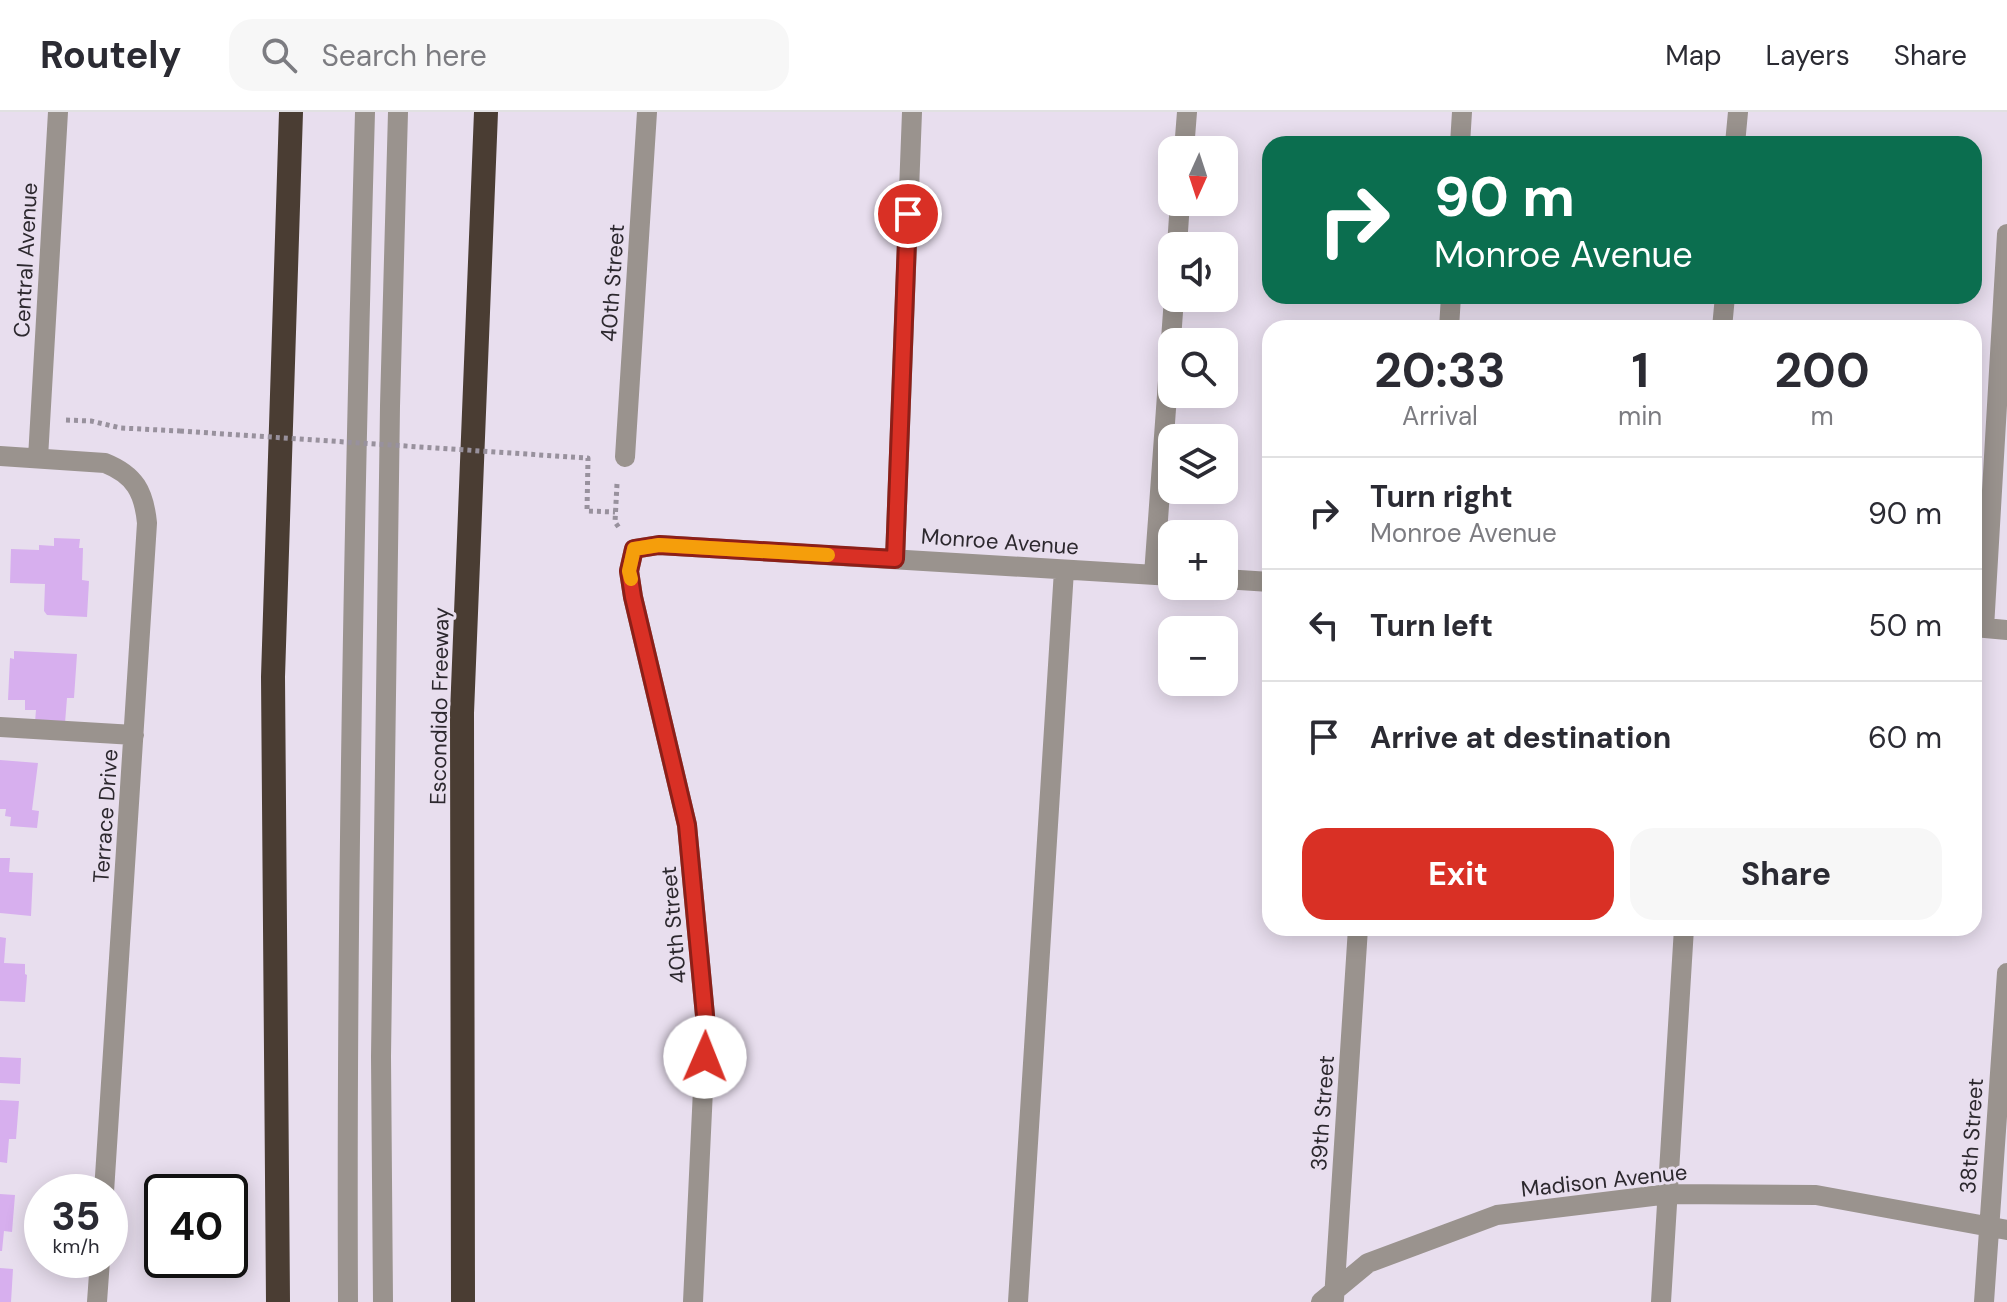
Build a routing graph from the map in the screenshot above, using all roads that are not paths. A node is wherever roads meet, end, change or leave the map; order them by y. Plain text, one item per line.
1 (58, 112) edge
2 (291, 112) edge
3 (365, 112) edge
4 (398, 112) edge
5 (486, 112) edge
6 (647, 112) edge
7 (912, 112) edge
8 (1187, 112) edge
9 (1462, 112) edge
10 (1738, 112) edge
11 (1185, 136) edge
12 (1460, 136) edge
13 (1736, 136) edge
14 (2007, 234) edge
15 (1173, 312) edge
16 (0, 456) edge
17 (625, 457) road end
18 (38, 458) junction
19 (1165, 520) edge
20 (634, 549) joint
21 (895, 559) junction
22 (1064, 570) junction
23 (1158, 575) edge
24 (1238, 580) edge
25 (1262, 581) edge
26 (1982, 586) edge
27 (1982, 628) edge
28 (2007, 630) edge
29 (0, 727) edge
30 (134, 735) junction
31 (1357, 936) edge
32 (1684, 936) edge
33 (2007, 973) edge
34 (105, 1174) edge
35 (1669, 1194) junction
36 (1998, 1228) edge
37 (99, 1278) edge
38 (1330, 1298) edge
39 (97, 1302) edge
40 (278, 1302) edge
41 (348, 1302) edge
42 (383, 1302) edge
43 (463, 1302) edge
44 (693, 1302) edge
45 (1018, 1302) edge
46 (1661, 1302) edge
47 (1984, 1302) edge

1 - 18 street, Central Avenue
2 - 40 highway
3 - 41 street
4 - 42 street
5 - 43 highway, Escondido Freeway
6 - 17 street, 40th Street
7 - 21 street
8 - 11 street
9 - 12 street
10 - 13 street
14 - 26 street
15 - 19 street
16 - 18 street
18 - 30 street, Terrace Drive
20 - 21 street, Monroe Avenue
20 - 44 street, 40th Street
21 - 22 street, Monroe Avenue
22 - 23 street, Monroe Avenue
22 - 45 street
24 - 25 street
27 - 28 street
29 - 30 street
30 - 34 street, Terrace Drive
31 - 38 street, 39th Street
32 - 35 street
33 - 36 street, 38th Street
35 - 36 street, Madison Avenue
35 - 38 street, Madison Avenue
35 - 46 street
36 - 47 street, 38th Street
37 - 39 street

